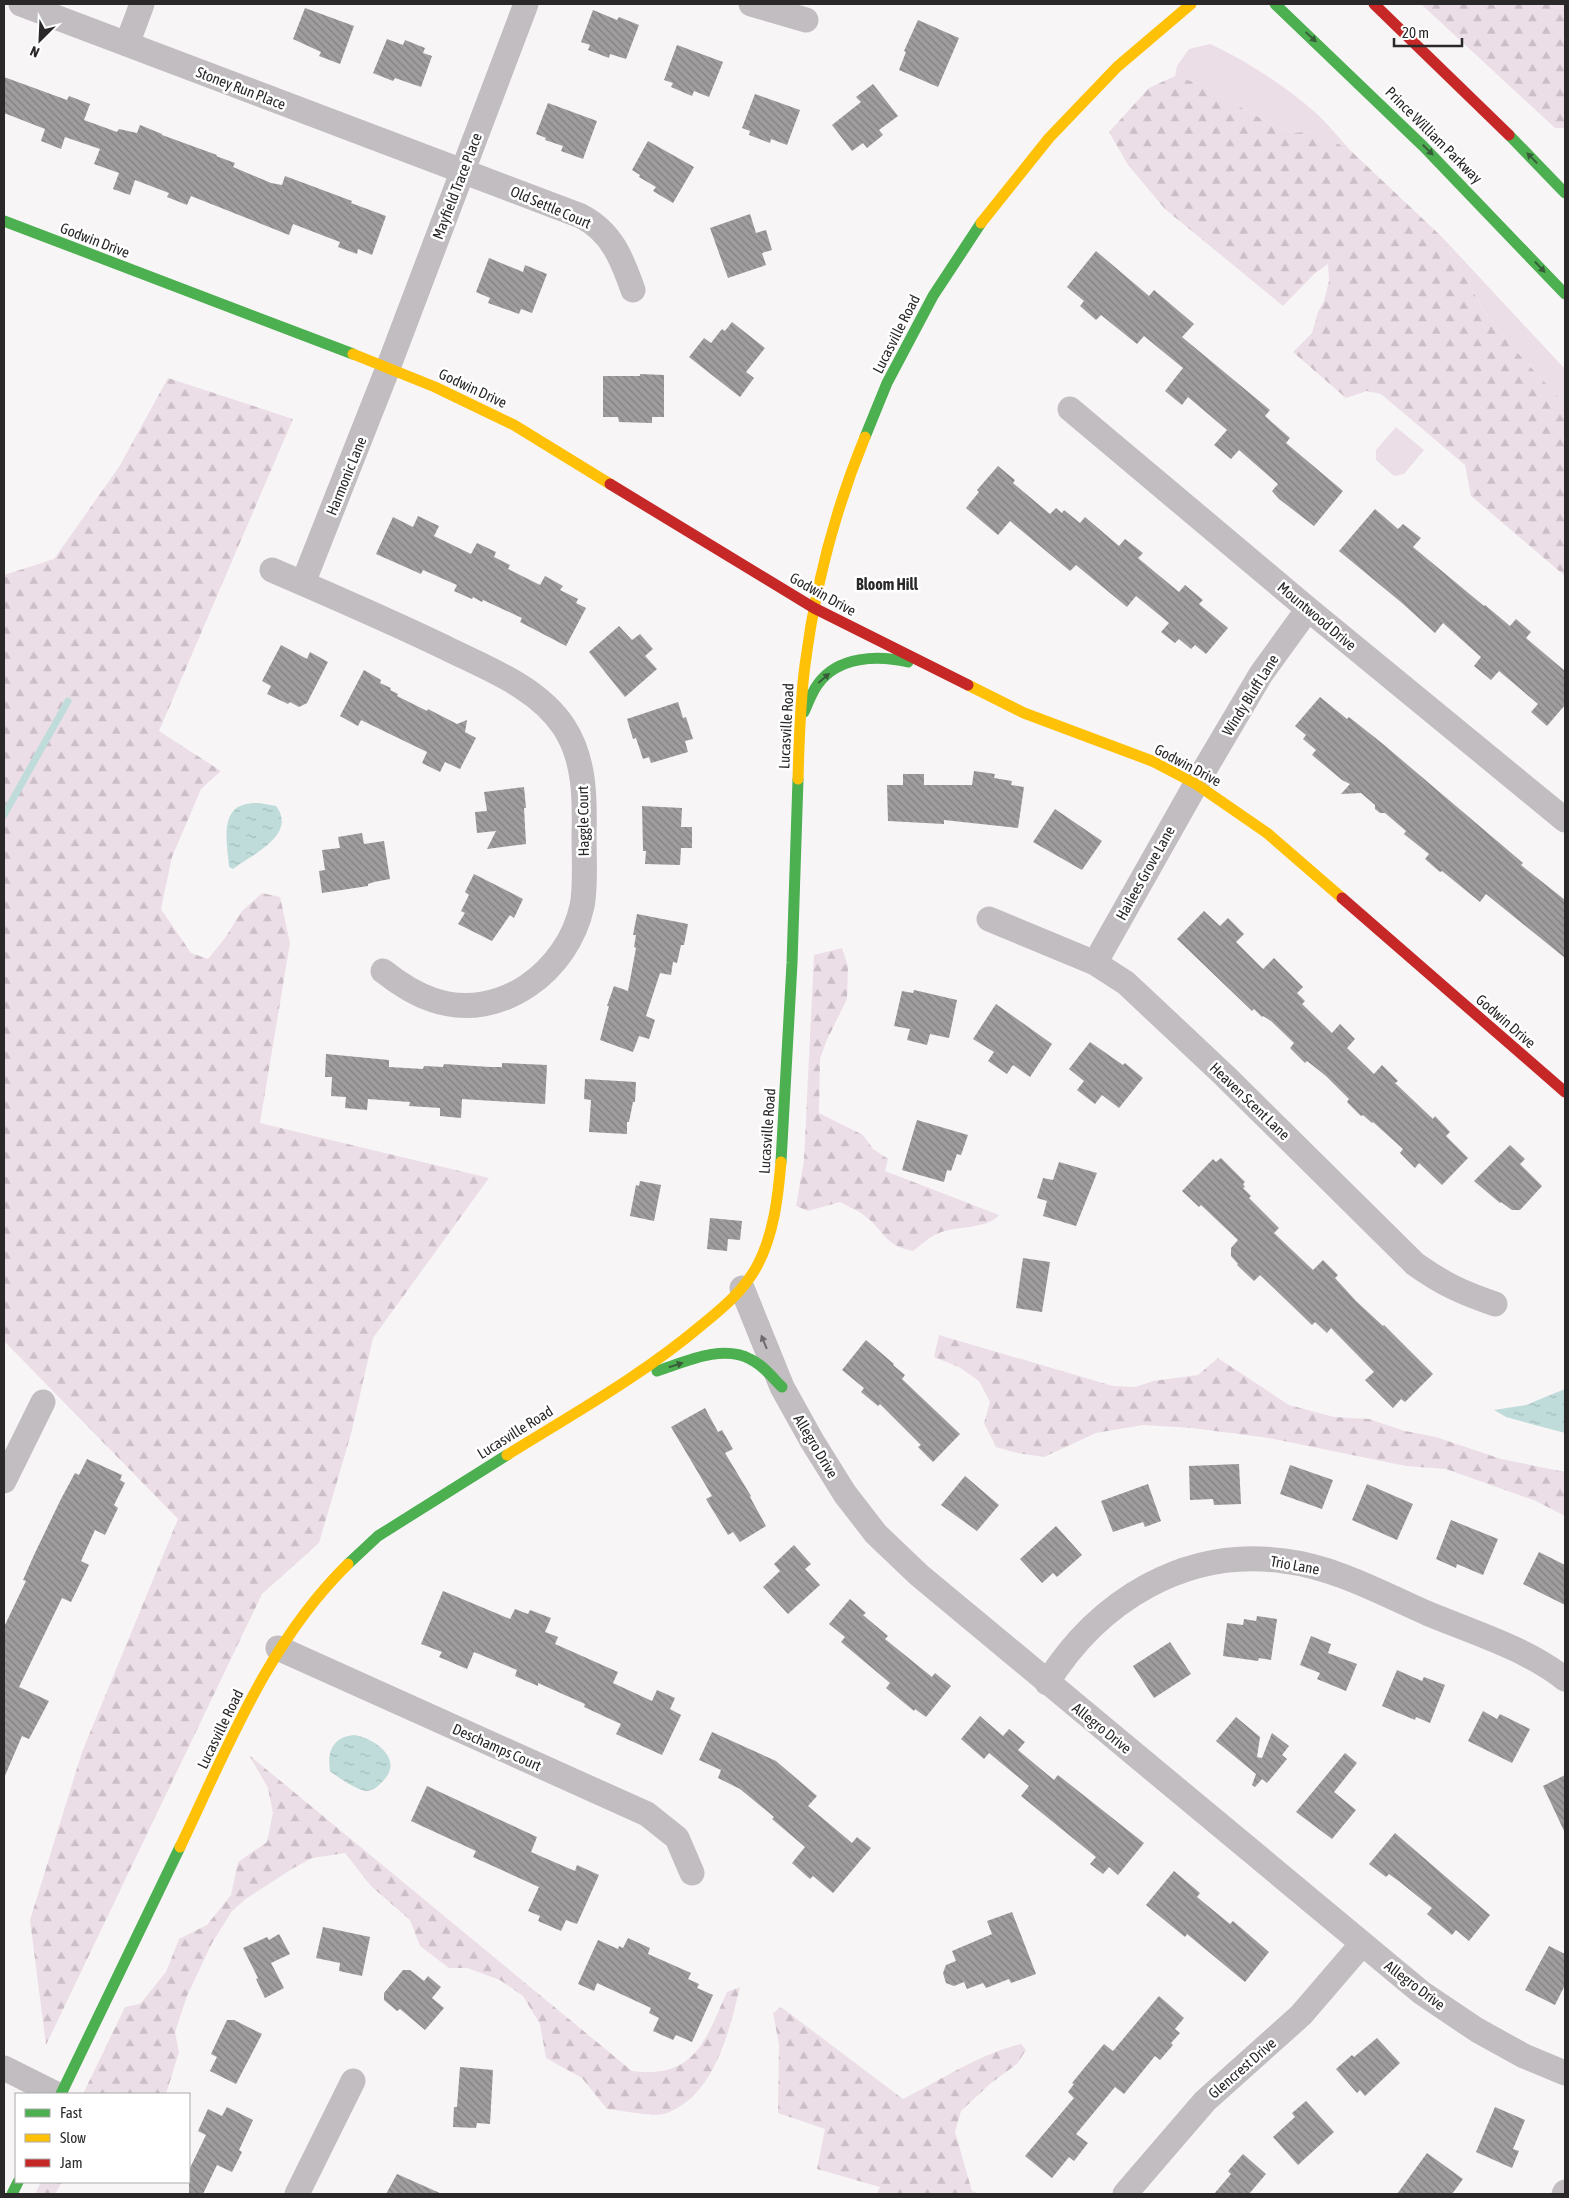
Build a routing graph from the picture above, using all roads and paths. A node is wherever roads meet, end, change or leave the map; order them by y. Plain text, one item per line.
1 (20, 4) edge
2 (142, 4) edge
3 (526, 4) edge
4 (750, 4) edge
5 (1191, 4) edge
6 (1275, 4) edge
7 (1374, 4) edge
8 (806, 20) dead end
9 (127, 44) junction
10 (463, 172) junction
11 (1565, 193) edge
12 (4, 222) edge
13 (633, 290) dead end
14 (1565, 294) edge
15 (388, 368) junction
16 (1070, 409) dead end
17 (272, 570) dead end
18 (303, 583) junction
19 (814, 608) junction
20 (1308, 609) junction
21 (941, 672) junction
22 (800, 720) junction
23 (1196, 784) junction
24 (1565, 820) edge
25 (990, 919) dead end
26 (1095, 963) junction
27 (383, 972) dead end
28 (1565, 1092) edge
29 (742, 1288) junction
30 (1495, 1304) dead end
31 (630, 1379) junction
32 (782, 1387) junction
33 (43, 1402) dead end
34 (4, 1480) edge
35 (278, 1648) junction
36 (1565, 1678) edge
37 (1047, 1684) junction
38 (692, 1873) dead end
39 (1362, 1944) junction
40 (4, 2068) edge
41 (1565, 2073) edge
42 (353, 2081) dead end
43 (54, 2093) edge
44 (61, 2093) edge
45 (298, 2194) edge
46 (1125, 2194) edge

1 - 9 street, Stoney Run Place
2 - 9 street
3 - 10 street, Mayfield Trace Place
4 - 8 street
5 - 19 main road, Lucasville Road
6 -> 14 main road, Prince William Parkway
11 -> 7 main road
9 - 10 street, Stoney Run Place
10 - 13 street, Old Settle Court
10 - 15 street, Mayfield Trace Place
12 - 15 main road, Godwin Drive
15 - 18 street, Harmonic Lane
15 - 19 main road, Godwin Drive
16 - 20 street, Mountwood Drive
17 - 18 street, Haggle Court
18 - 27 street, Haggle Court
19 - 21 main road, Godwin Drive
19 - 22 main road, Lucasville Road
20 - 23 street, Windy Bluff Lane
20 - 24 street, Mountwood Drive
22 -> 21 main road
21 - 23 main road, Godwin Drive
22 - 29 main road, Lucasville Road
23 - 26 street, Hailees Grove Lane
23 - 28 main road, Godwin Drive
25 - 26 street, Heaven Scent Lane
26 - 30 street, Heaven Scent Lane
29 - 31 main road, Lucasville Road
32 -> 29 street, Allegro Drive
31 -> 32 main road
31 - 35 main road, Lucasville Road
32 - 37 street, Allegro Drive
33 - 34 street
35 - 38 street, Deschamps Court
35 - 44 main road, Lucasville Road
36 - 37 street, Trio Lane
37 - 39 street, Allegro Drive
39 - 41 street, Allegro Drive
39 - 46 street, Glencrest Drive
40 - 43 street
42 - 45 street

